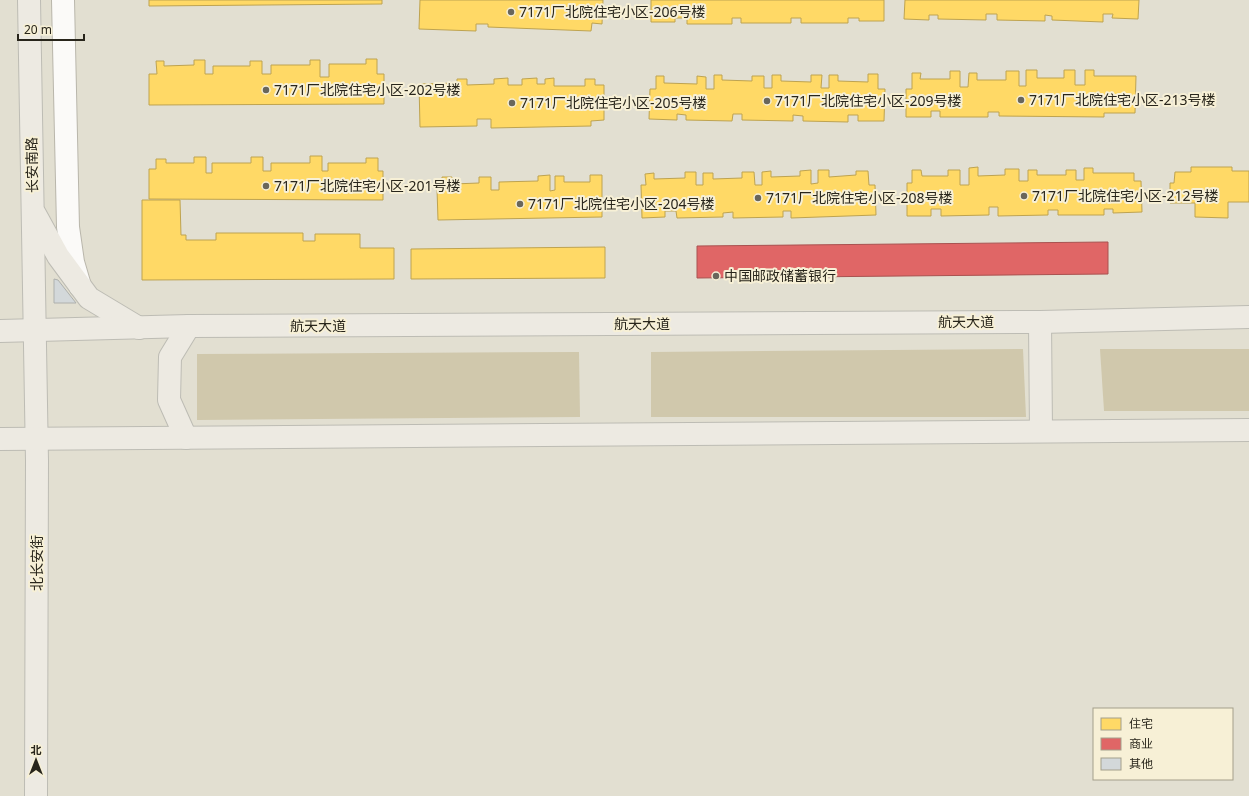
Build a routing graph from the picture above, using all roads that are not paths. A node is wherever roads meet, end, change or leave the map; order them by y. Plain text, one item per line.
1 (29, 0) edge
2 (62, 0) edge
3 (33, 211) junction
4 (81, 289) junction
5 (1249, 317) edge
6 (1040, 322) junction
7 (189, 326) junction
8 (139, 328) junction
9 (36, 329) junction
10 (0, 331) edge
11 (1249, 430) edge
12 (1041, 431) junction
13 (186, 438) junction
14 (0, 439) edge
15 (37, 439) junction
16 (36, 796) edge

1 - 3 main road, 长安南路
2 - 4 street
3 - 4 main road
3 - 9 main road, 长安南路
4 - 8 main road
5 - 6 main road, 航天大道
6 - 7 main road, 航天大道
6 - 12 main road
7 - 8 main road, 航天大道
7 - 13 main road
8 - 9 main road, 航天大道
9 - 10 main road, 航天大道
9 - 15 main road, 北长安街
11 - 12 main road
12 - 13 main road
13 - 15 main road
14 - 15 main road
15 - 16 main road, 北长安街

